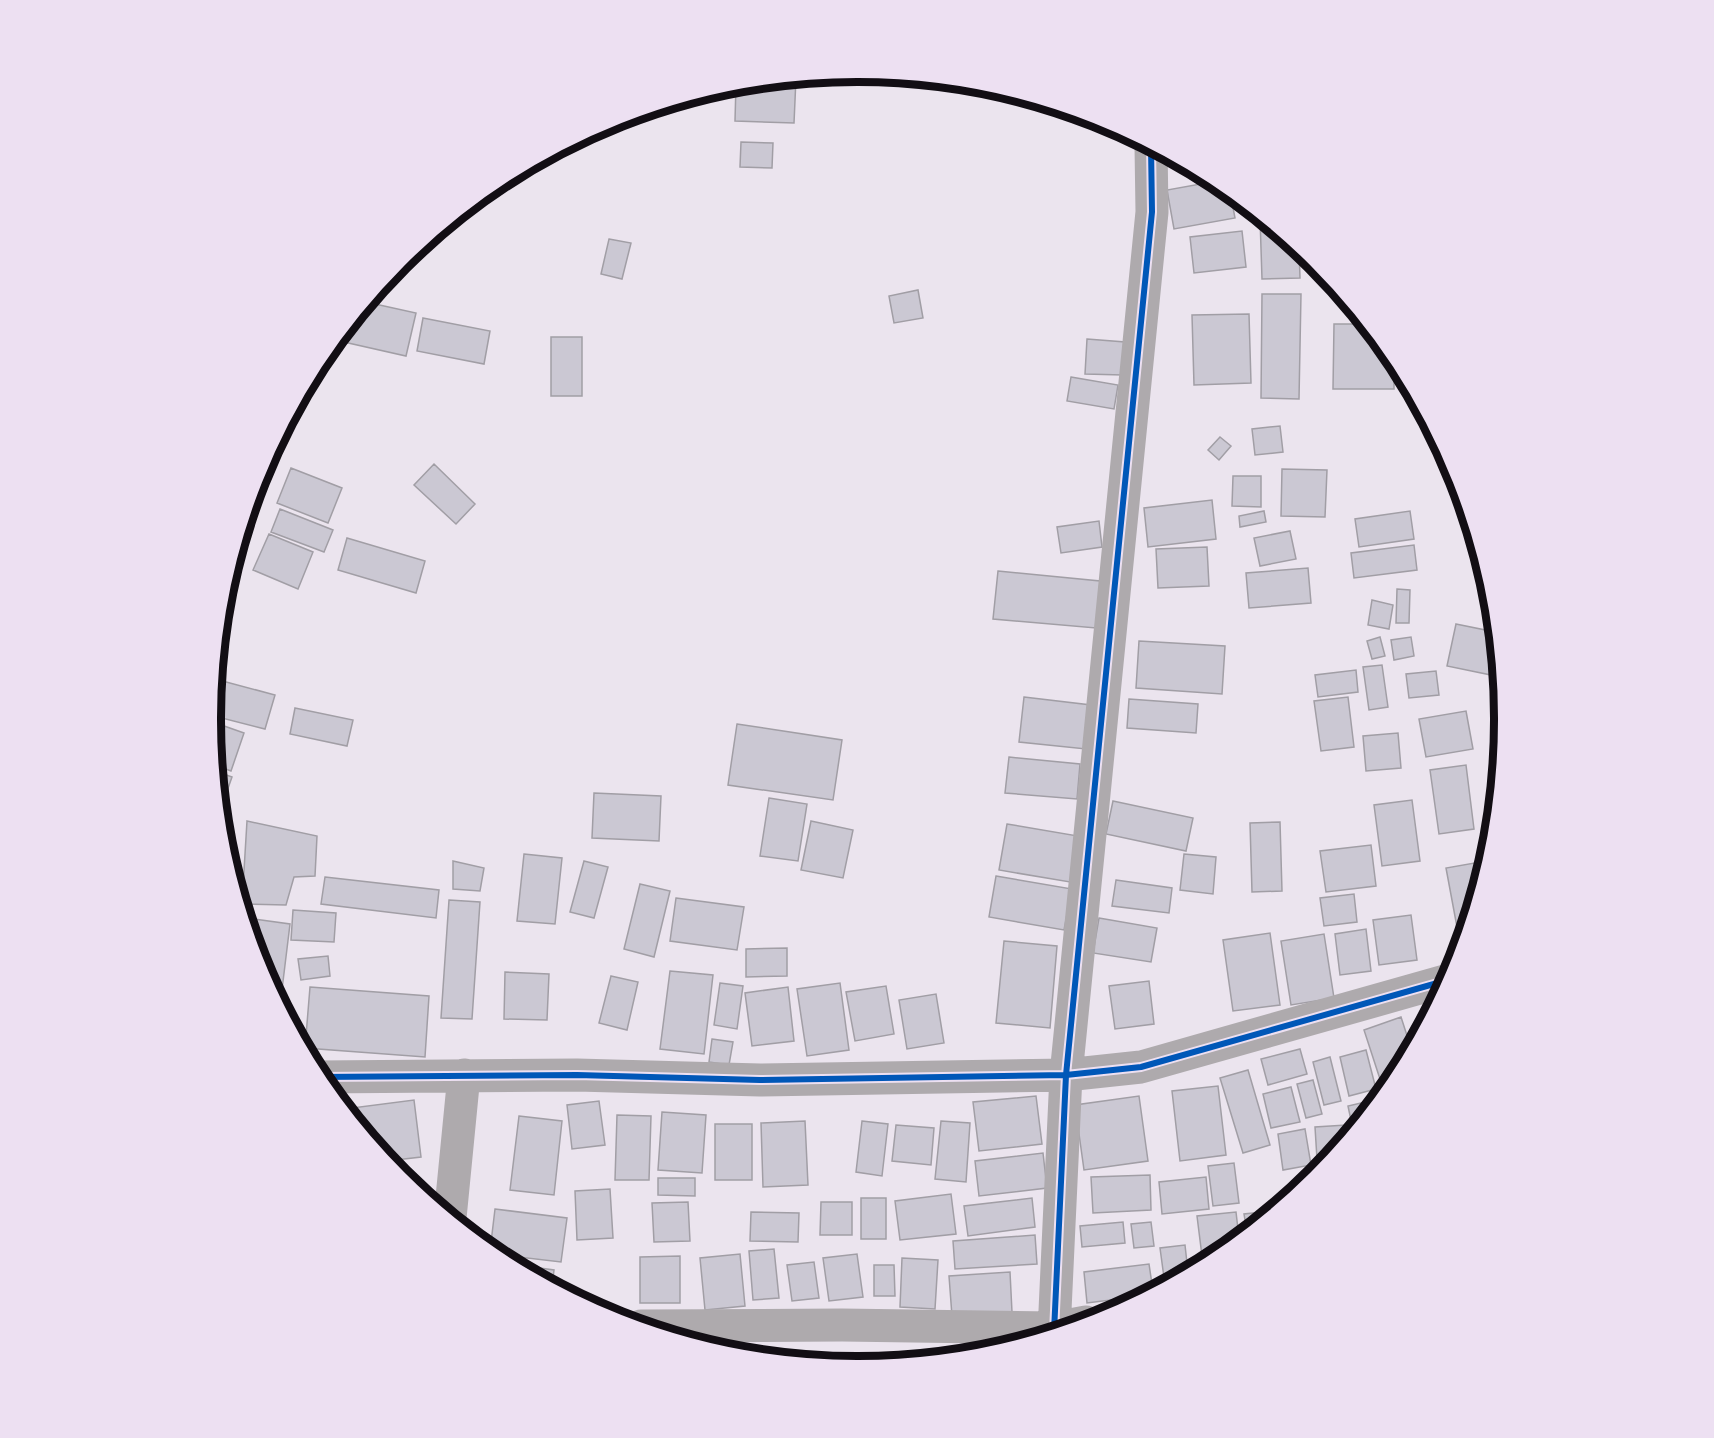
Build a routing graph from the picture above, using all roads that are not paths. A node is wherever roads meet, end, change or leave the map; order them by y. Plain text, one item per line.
1 (1151, 155) edge
2 (1436, 983) edge
3 (464, 1076) junction
4 (1066, 1076) junction
5 (331, 1077) edge
6 (451, 1209) edge
7 (1065, 1321) edge
8 (665, 1326) edge
9 (1046, 1327) edge

1 - 4 street
2 - 4 street
3 - 4 street
3 - 5 street
3 - 6 street
4 - 7 street
8 - 9 street

